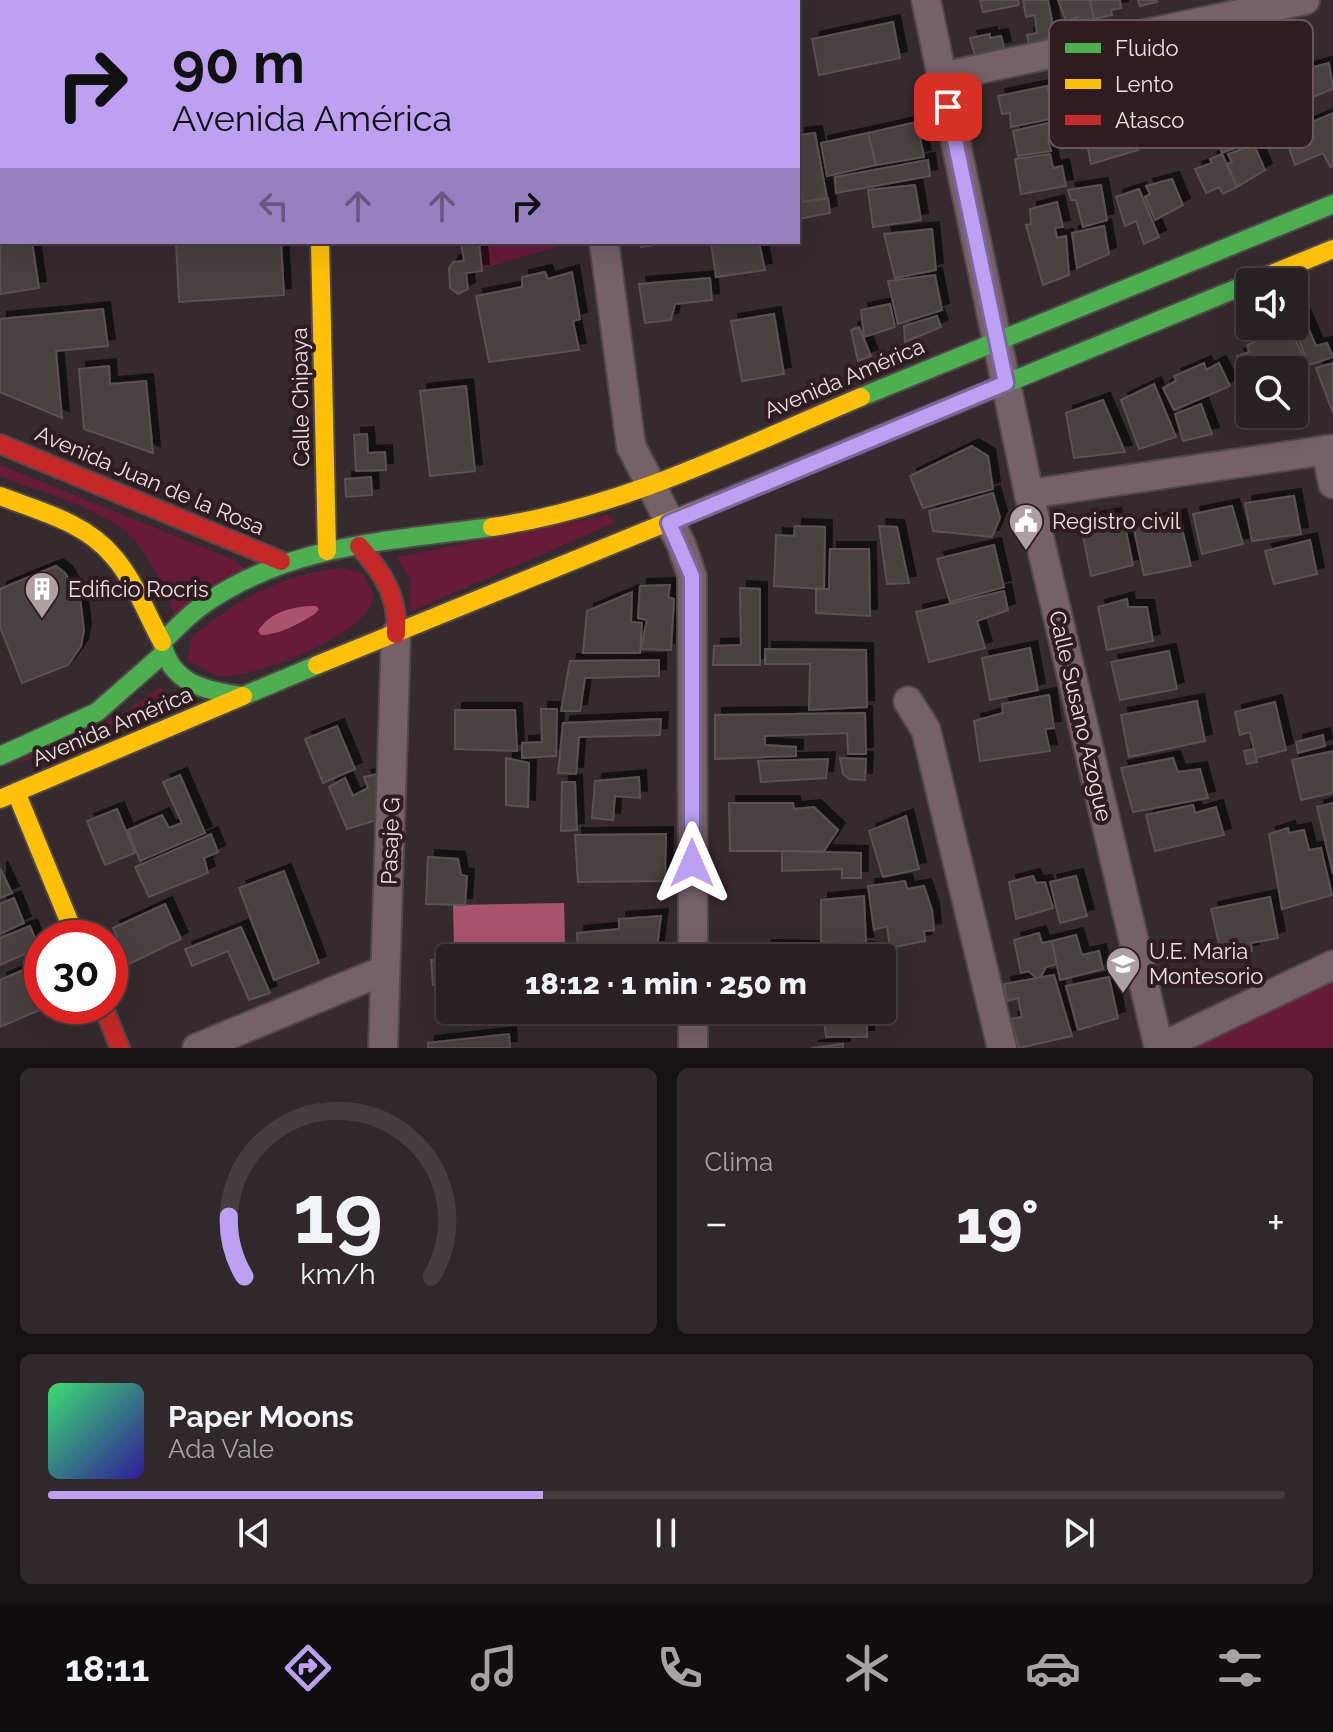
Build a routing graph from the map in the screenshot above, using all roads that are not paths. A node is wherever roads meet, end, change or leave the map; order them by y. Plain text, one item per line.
1 (926, 0) edge
2 (1305, 0) edge
3 (1211, 20) edge
4 (1049, 54) edge
5 (942, 77) junction
6 (1333, 204) edge
7 (320, 244) edge
8 (604, 244) edge
9 (1333, 249) edge
10 (1286, 268) edge
11 (1236, 288) edge
12 (997, 340) junction
13 (1006, 383) junction
14 (0, 444) edge
15 (1330, 450) edge
16 (648, 484) junction
17 (1333, 484) edge
18 (1029, 494) junction
19 (0, 496) edge
20 (669, 523) junction
21 (359, 546) junction
22 (327, 551) junction
23 (281, 561) junction
24 (396, 634) junction
25 (162, 648) junction
26 (243, 696) junction
27 (908, 701) dead end
28 (0, 756) edge
29 (8, 796) edge
30 (67, 920) edge
31 (693, 944) edge
32 (1333, 965) edge
33 (385, 970) junction
34 (110, 1024) edge
35 (693, 1024) edge
36 (120, 1048) edge
37 (197, 1048) edge
38 (383, 1048) edge
39 (693, 1048) edge
40 (1002, 1048) edge
41 (1159, 1048) edge

1 - 5 street, Calle Susano Azogue
2 - 3 street
4 - 5 street
5 - 12 street, Calle Susano Azogue
6 - 12 main road, Avenida América
7 - 22 main road, Calle Chipaya
8 - 16 street
9 - 10 main road
11 - 13 main road
12 - 13 street, Calle Susano Azogue
12 - 16 main road, Avenida América
13 - 18 street, Calle Susano Azogue
13 - 20 main road
14 - 23 main road, Avenida Juan de la Rosa
15 - 17 street
15 - 18 street
16 - 20 street
16 - 21 main road, Avenida América
18 - 41 street, Calle Susano Azogue
19 - 25 main road
20 - 24 main road
20 - 31 street
21 - 22 main road, Avenida América
21 - 24 main road
22 - 23 main road, Avenida América
23 - 25 main road, Avenida América
24 - 26 main road, Avenida América
24 - 33 street, Pasaje G
25 - 26 main road
25 - 28 main road, Avenida América
26 - 29 main road, Avenida América
27 - 40 street
29 - 30 main road
32 - 41 street
33 - 37 street
33 - 38 street, Pasaje G
34 - 36 main road
35 - 39 street

